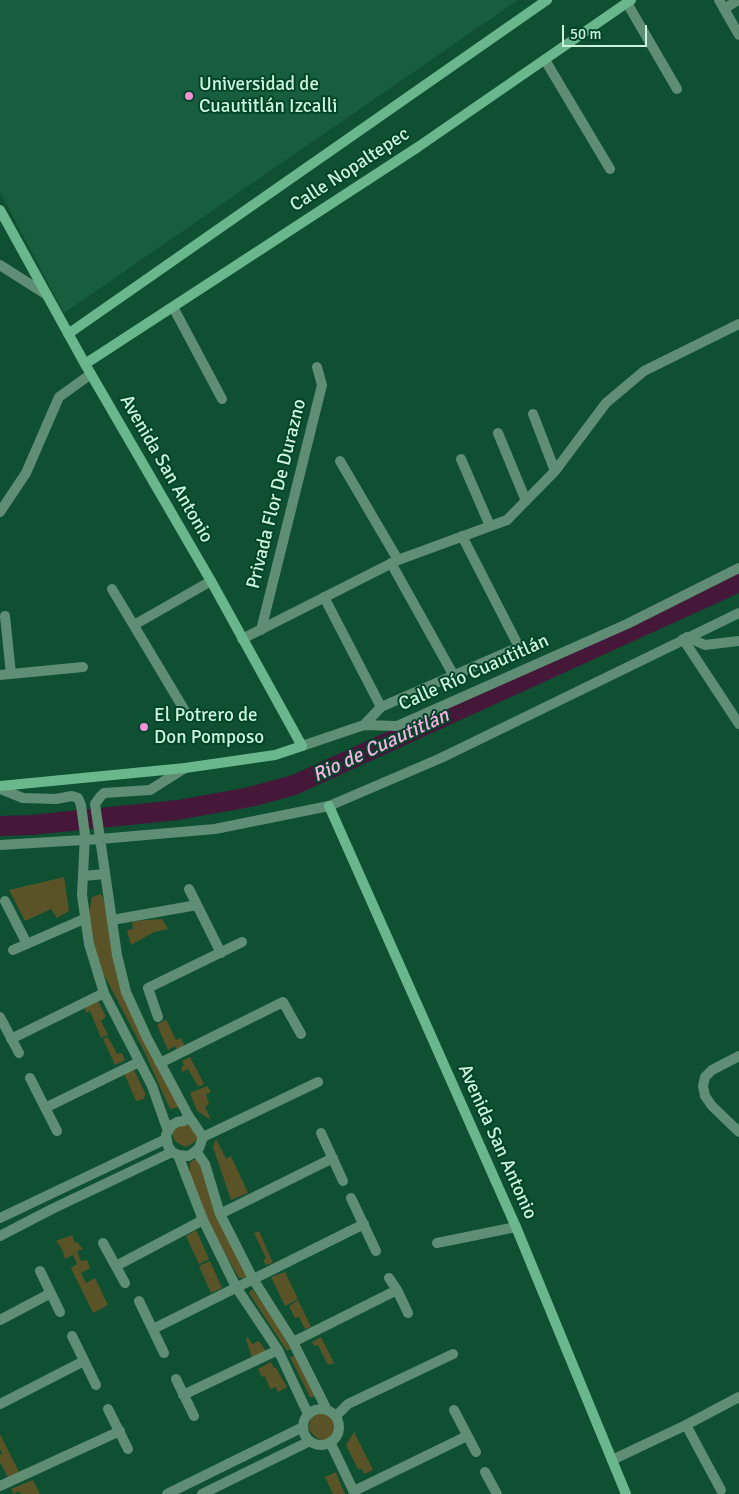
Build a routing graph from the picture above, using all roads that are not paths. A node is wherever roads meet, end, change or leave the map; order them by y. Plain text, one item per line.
1 (547, 0) edge
2 (738, 0) edge
3 (629, 1) edge
4 (722, 4) edge
5 (739, 35) edge
6 (545, 60) junction
7 (677, 89) dead end
8 (610, 169) dead end
9 (0, 210) edge
10 (0, 265) edge
11 (47, 295) junction
12 (173, 307) junction
13 (739, 324) edge
14 (68, 334) junction
15 (85, 364) junction
16 (317, 367) dead end
17 (91, 374) junction
18 (222, 399) dead end
19 (533, 414) dead end
20 (498, 433) dead end
21 (461, 459) dead end
22 (340, 461) dead end
23 (555, 471) junction
24 (526, 501) junction
25 (0, 512) edge
26 (490, 526) junction
27 (462, 536) junction
28 (394, 561) junction
29 (739, 568) edge
30 (210, 581) junction
31 (112, 589) dead end
32 (324, 597) junction
33 (739, 613) edge
34 (5, 616) dead end
35 (134, 625) junction
36 (261, 630) junction
37 (685, 638) junction
38 (242, 639) junction
39 (739, 640) edge
40 (83, 667) dead end
41 (11, 674) junction
42 (0, 675) edge
43 (454, 676) junction
44 (380, 707) junction
45 (186, 711) dead end
46 (739, 724) edge
47 (364, 725) junction
48 (302, 746) junction
49 (185, 768) junction
50 (0, 788) edge
51 (329, 806) junction
52 (99, 836) junction
53 (84, 838) junction
54 (0, 844) edge
55 (84, 858) junction
56 (103, 858) junction
57 (105, 874) junction
58 (83, 876) junction
59 (188, 889) dead end
60 (5, 901) dead end
61 (197, 905) junction
62 (84, 919) junction
63 (112, 920) junction
64 (242, 942) dead end
65 (27, 944) junction
66 (13, 950) dead end
67 (221, 953) junction
68 (104, 992) junction
69 (158, 1016) dead end
70 (0, 1017) edge
71 (301, 1034) dead end
72 (11, 1039) junction
73 (19, 1053) dead end
74 (739, 1056) edge
75 (139, 1062) junction
76 (160, 1063) junction
77 (30, 1078) dead end
78 (318, 1082) dead end
79 (46, 1108) junction
80 (188, 1115) junction
81 (738, 1129) edge
82 (57, 1131) dead end
83 (321, 1134) dead end
84 (167, 1135) junction
85 (203, 1137) junction
86 (196, 1151) junction
87 (175, 1154) junction
88 (333, 1158) junction
89 (343, 1180) dead end
90 (46, 1196) junction
91 (351, 1198) dead end
92 (52, 1209) junction
93 (220, 1214) junction
94 (0, 1218) edge
95 (203, 1220) junction
96 (364, 1224) junction
97 (516, 1227) junction
98 (0, 1236) edge
99 (104, 1243) dead end
100 (438, 1243) dead end
101 (376, 1251) dead end
102 (116, 1266) junction
103 (40, 1271) dead end
104 (253, 1278) junction
105 (389, 1278) dead end
106 (125, 1283) dead end
107 (236, 1287) junction
108 (397, 1290) junction
109 (51, 1293) junction
110 (139, 1301) dead end
111 (60, 1312) dead end
112 (408, 1313) dead end
113 (0, 1320) edge
114 (152, 1329) junction
115 (72, 1336) dead end
116 (293, 1342) junction
117 (278, 1350) junction
118 (164, 1353) dead end
119 (453, 1354) dead end
120 (84, 1361) junction
121 (176, 1379) dead end
122 (96, 1384) dead end
123 (184, 1395) junction
124 (739, 1397) edge
125 (0, 1404) edge
126 (108, 1409) dead end
127 (454, 1410) dead end
128 (331, 1413) junction
129 (308, 1414) junction
130 (194, 1416) dead end
131 (686, 1425) junction
132 (303, 1427) junction
133 (120, 1431) junction
134 (467, 1436) junction
135 (310, 1441) junction
136 (330, 1442) junction
137 (128, 1449) dead end
138 (476, 1452) dead end
139 (612, 1460) junction
140 (485, 1472) dead end
141 (0, 1488) edge
142 (721, 1490) dead end
143 (354, 1492) edge
144 (2, 1494) edge
145 (168, 1494) edge
146 (202, 1494) edge
147 (497, 1494) edge
148 (626, 1494) edge

1 - 14 street, Calle Nopaltepec
2 - 4 street
3 - 6 street, Calle Nopaltepec
3 - 7 street
4 - 5 street
6 - 8 street
6 - 12 street, Calle Nopaltepec
9 - 11 street, Avenida San Antonio
10 - 11 street
11 - 14 street, Avenida San Antonio
12 - 15 street, Calle Nopaltepec
12 - 18 street
13 - 23 street
14 - 15 street, Avenida San Antonio
15 - 17 street, Avenida San Antonio
16 - 36 street, Privada Flor De Durazno
17 - 25 street
17 - 30 street, Avenida San Antonio
19 - 23 street
20 - 24 street
21 - 26 street
22 - 28 street
23 - 24 street
24 - 26 street
26 - 27 street
27 - 28 street
27 - 43 street
28 - 32 street
28 - 43 street
29 - 47 street, Calle Río Cuautitlán
30 - 35 street
30 - 38 street, Avenida San Antonio
31 - 35 street
32 - 36 street
32 - 44 street
33 - 37 street
34 - 41 street
35 - 45 street
36 - 38 street
37 - 39 street
37 - 46 street
37 - 51 street
38 - 48 street, Avenida San Antonio
40 - 41 street
41 - 42 street
43 - 44 street
44 - 47 street
47 - 48 street, Calle Río Cuautitlán
48 - 49 street, Calle Río Cuautitlán
49 - 50 street, Calle Río Cuautitlán
49 - 52 street
50 - 53 street
51 - 52 street
51 - 97 street, Avenida San Antonio
52 - 53 street
52 - 56 street
53 - 54 street
53 - 55 street
55 - 56 street
55 - 58 street
56 - 57 street
57 - 58 street
57 - 63 street
58 - 62 street
59 - 61 street
60 - 65 street
61 - 63 street
61 - 67 street
62 - 65 street
62 - 68 street
63 - 76 street
64 - 67 street
65 - 66 street
67 - 69 street
68 - 72 street
68 - 75 street
70 - 72 street
71 - 76 street
72 - 73 street
74 - 81 street
75 - 79 street
75 - 84 street
76 - 80 street
77 - 79 street
78 - 85 street
79 - 82 street
80 - 84 street
80 - 85 street
83 - 88 street
84 - 87 street
84 - 90 street
85 - 86 street
86 - 87 street
86 - 93 street
87 - 92 street
87 - 95 street
88 - 89 street
88 - 93 street
90 - 92 street
90 - 94 street
91 - 96 street
92 - 98 street
93 - 104 street
95 - 102 street
95 - 107 street
96 - 101 street
96 - 104 street
97 - 100 street
97 - 139 street, Avenida San Antonio
99 - 102 street
102 - 106 street
103 - 109 street
104 - 107 street
104 - 116 street
105 - 108 street
107 - 114 street
107 - 117 street
108 - 112 street
108 - 116 street
109 - 111 street
109 - 113 street
110 - 114 street
114 - 118 street
115 - 120 street
116 - 128 street
117 - 123 street
117 - 129 street
119 - 128 street
120 - 122 street
120 - 125 street
121 - 123 street
123 - 130 street
124 - 131 street
126 - 133 street
127 - 134 street
128 - 129 street
128 - 136 street
129 - 132 street
131 - 139 street
131 - 142 street
132 - 135 street
132 - 145 street
133 - 137 street
133 - 141 street
134 - 138 street
134 - 143 street
135 - 136 street
135 - 146 street
136 - 143 street
139 - 148 street, Avenida San Antonio
140 - 147 street
141 - 144 street

